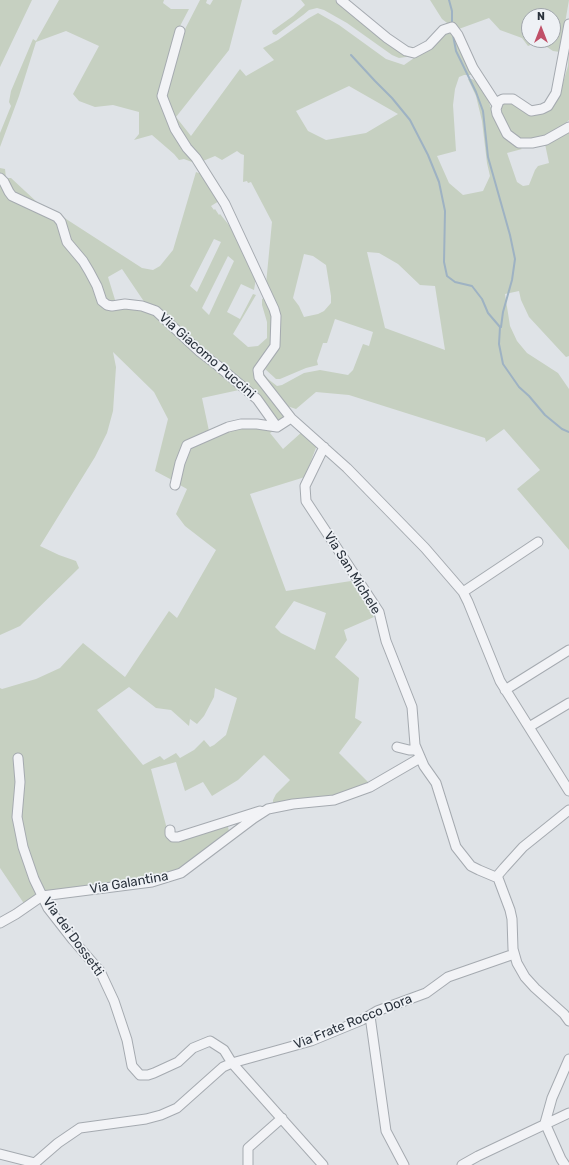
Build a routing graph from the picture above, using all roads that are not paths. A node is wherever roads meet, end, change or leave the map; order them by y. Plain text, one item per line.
1 (341, 0) edge
2 (569, 24) edge
3 (180, 31) dead end
4 (497, 105) junction
5 (569, 127) edge
6 (0, 178) edge
7 (291, 418) junction
8 (277, 427) junction
9 (324, 447) junction
10 (175, 484) dead end
11 (538, 542) dead end
12 (463, 592) junction
13 (569, 650) edge
14 (506, 690) junction
15 (569, 703) edge
16 (529, 727) junction
17 (397, 747) dead end
18 (419, 754) junction
19 (18, 758) dead end
20 (569, 791) edge
21 (268, 809) junction
22 (569, 812) edge
23 (170, 830) dead end
24 (498, 878) junction
25 (42, 896) junction
26 (0, 923) edge
27 (514, 954) junction
28 (370, 1016) junction
29 (569, 1021) edge
30 (569, 1059) edge
31 (232, 1063) junction
32 (569, 1113) edge
33 (282, 1118) junction
34 (545, 1123) junction
35 (0, 1154) edge
36 (248, 1165) edge
37 (323, 1165) edge
38 (404, 1165) edge
39 (462, 1165) edge
40 (565, 1165) edge

1 - 4 street
2 - 4 street
3 - 7 street, Via Giacomo Puccini
4 - 5 street
6 - 8 street, Via Giacomo Puccini
7 - 8 street
7 - 9 street, Via Giacomo Puccini
8 - 10 street
9 - 12 street, Via Giacomo Puccini
9 - 18 street, Via San Michele
11 - 12 street
12 - 14 street, Via Giacomo Puccini
13 - 14 street
14 - 16 street, Via Giacomo Puccini
15 - 16 street
16 - 20 street, Via Giacomo Puccini
17 - 18 street
18 - 21 street, Via Galantina
18 - 24 street, Via San Michele
19 - 25 street, Via dei Dossetti
21 - 23 street, Via Galantina
21 - 25 street, Via Galantina
22 - 24 street
24 - 27 street
25 - 26 street, Via Galantina
25 - 31 street, Via dei Dossetti
27 - 28 street, Via Frate Rocco Dora
27 - 29 street
28 - 31 street, Via Frate Rocco Dora
28 - 38 street
30 - 34 street
31 - 33 street
31 - 35 street, Via Frate Rocco Dora
32 - 34 street
33 - 36 street
33 - 37 street
34 - 39 street
34 - 40 street

